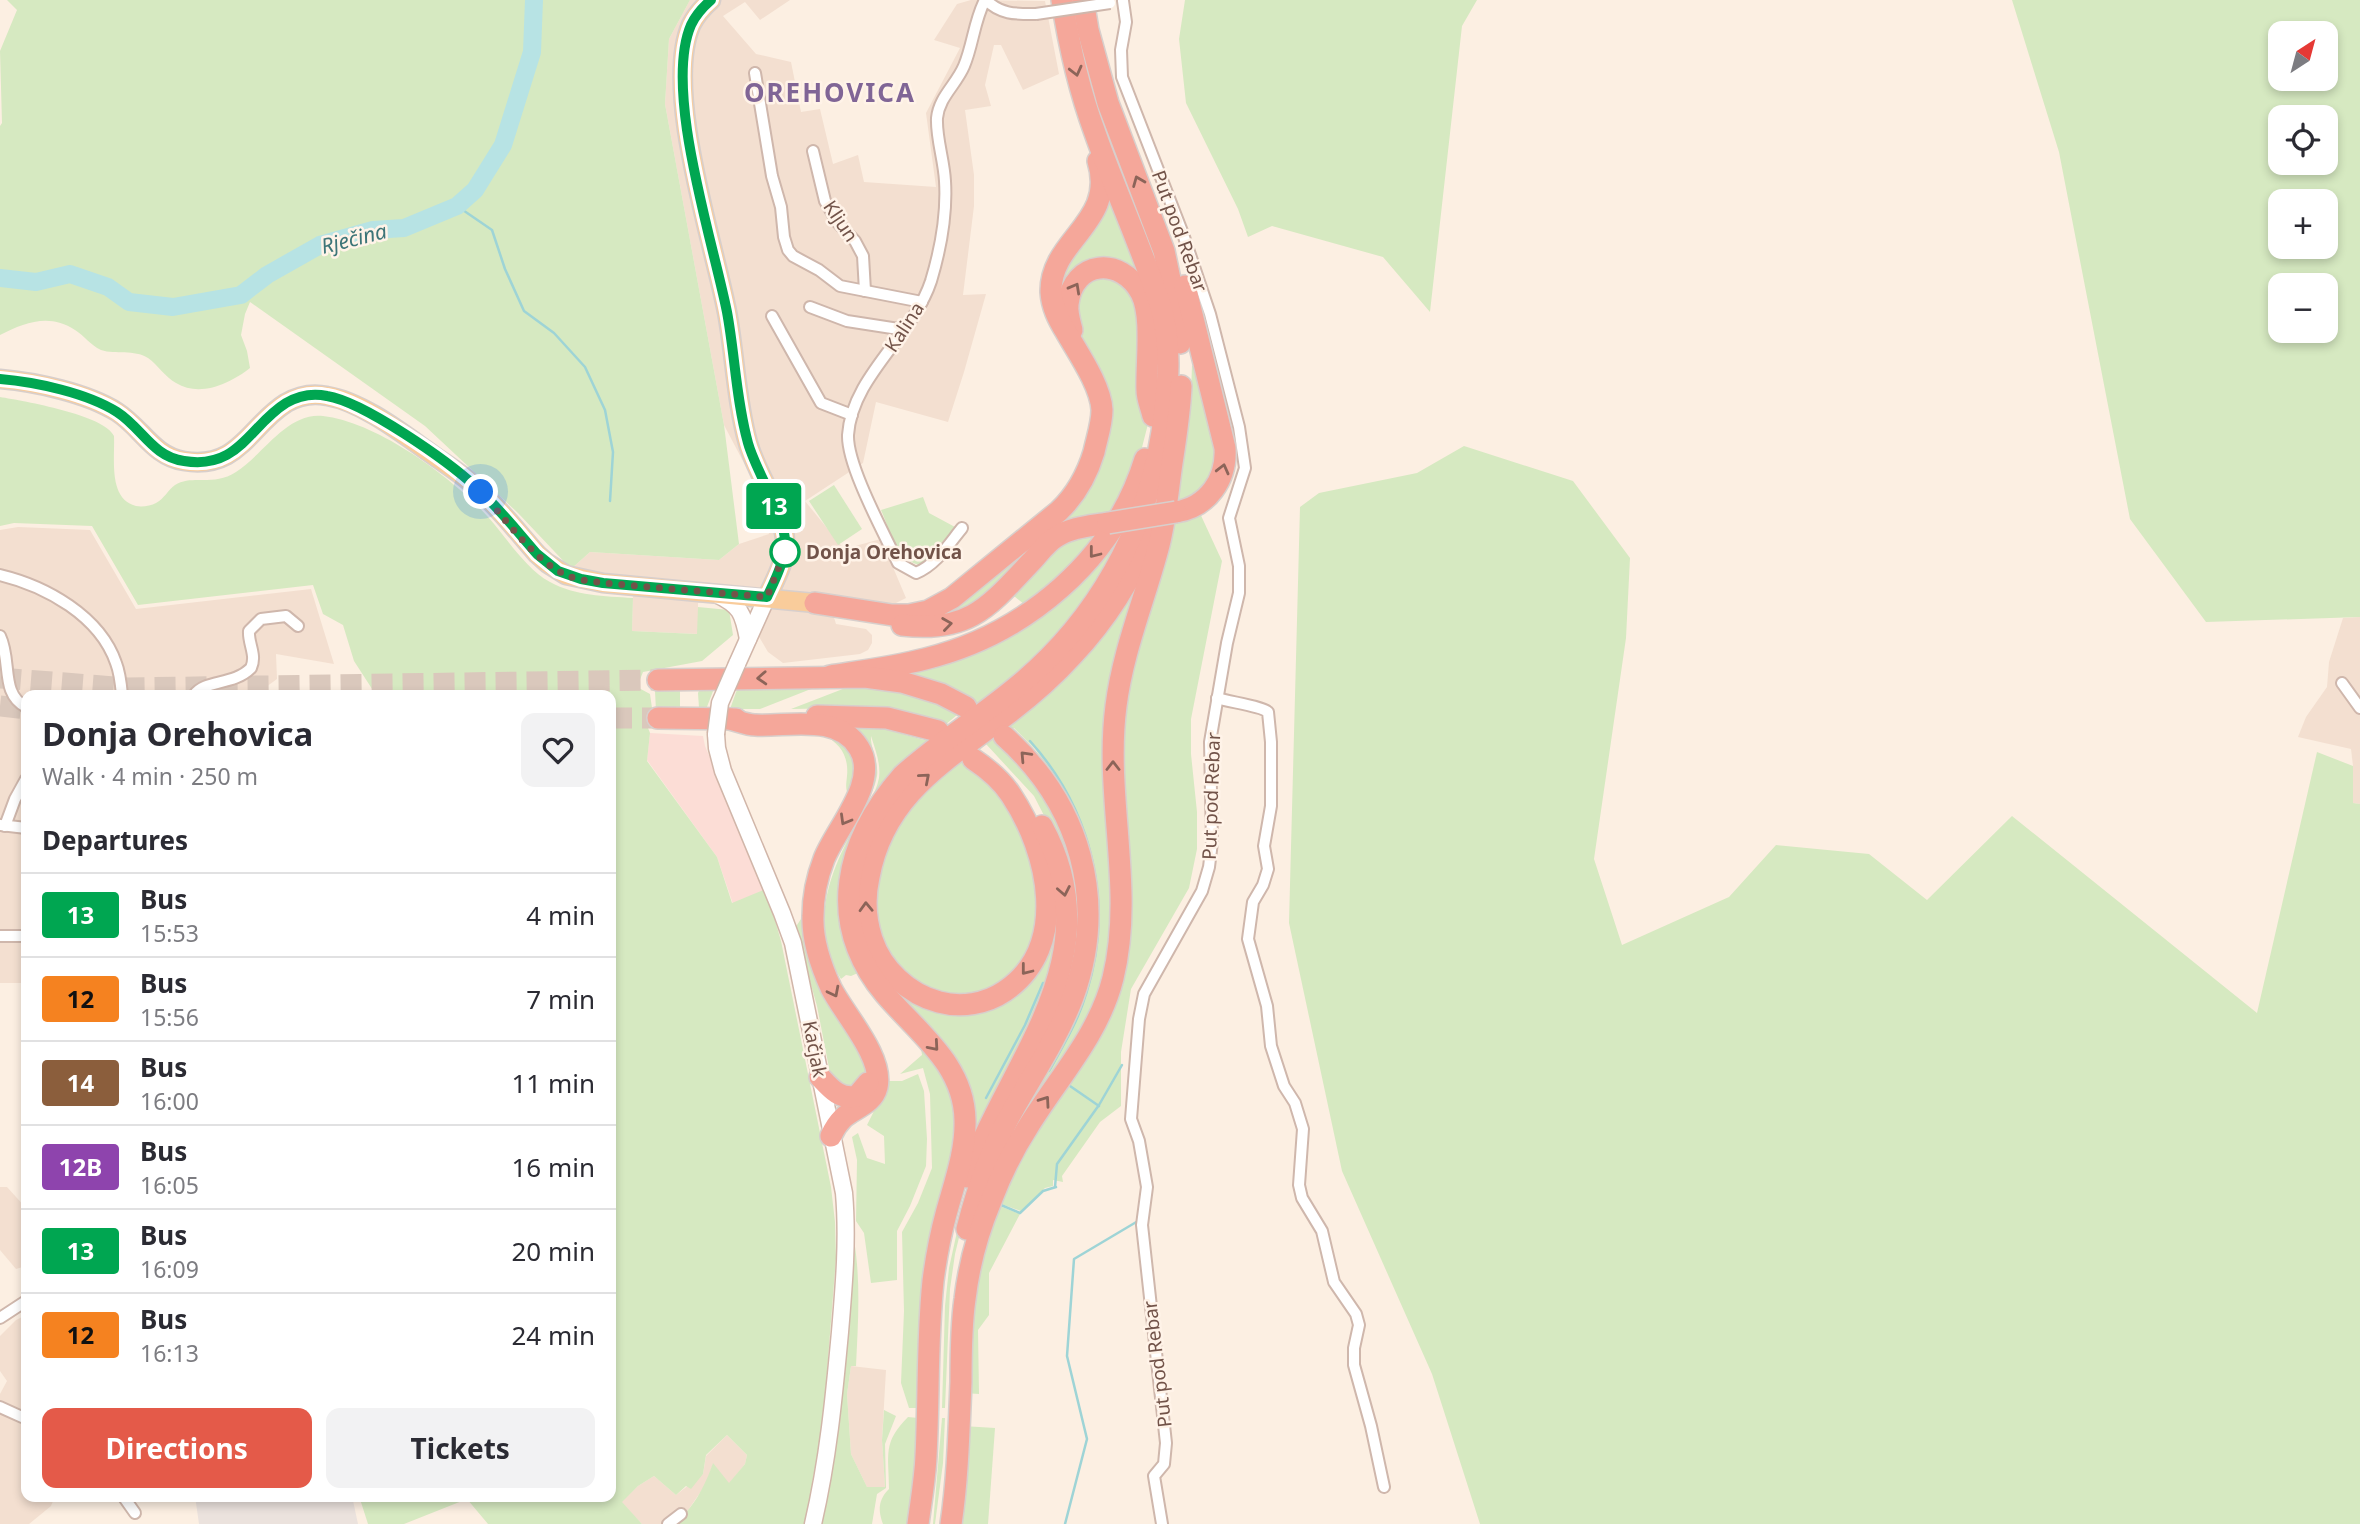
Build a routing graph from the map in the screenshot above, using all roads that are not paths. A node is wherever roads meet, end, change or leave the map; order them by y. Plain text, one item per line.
1 (711, 0) edge
2 (985, 0) edge
3 (1062, 0) edge
4 (1083, 0) edge
5 (1127, 1) edge
6 (755, 73) dead end
7 (1089, 115) junction
8 (813, 151) dead end
9 (1156, 226) junction
10 (1150, 279) junction
11 (865, 291) junction
12 (922, 302) junction
13 (810, 307) dead end
14 (772, 316) dead end
15 (905, 330) junction
16 (1078, 353) junction
17 (0, 379) edge
18 (852, 415) junction
19 (1153, 416) junction
20 (1172, 463) junction
21 (962, 528) dead end
22 (0, 575) edge
23 (714, 593) junction
24 (767, 597) junction
25 (815, 603) joint
26 (857, 610) junction
27 (298, 625) dead end
28 (0, 636) edge
29 (748, 639) junction
30 (830, 676) junction
31 (658, 680) tunnel mouth
32 (2342, 683) dead end
33 (121, 690) edge
34 (198, 690) edge
35 (1217, 698) junction
36 (21, 704) edge
37 (966, 707) dead end
38 (2360, 708) edge
39 (658, 718) tunnel mouth
40 (723, 727) junction
41 (933, 733) dead end
42 (1004, 736) dead end
43 (21, 788) edge
44 (2, 825) edge
45 (21, 827) edge
46 (0, 936) edge
47 (21, 936) edge
48 (875, 1069) junction
49 (820, 1077) junction
50 (831, 1136) junction
51 (21, 1304) edge
52 (0, 1318) edge
53 (0, 1407) edge
54 (21, 1417) edge
55 (1384, 1487) dead end
56 (127, 1502) edge
57 (135, 1513) dead end
58 (681, 1514) dead end
59 (668, 1524) edge
60 (813, 1524) edge
61 (918, 1524) edge
62 (926, 1524) edge
63 (943, 1524) edge
64 (951, 1524) edge
65 (1162, 1524) edge

1 - 24 main road
2 - 5 street, bridge
2 - 12 street, Kalina
3 -> 7 highway
9 -> 4 highway
5 - 35 street, Put pod Rebar
6 - 11 street
7 - 10 highway
7 - 16 highway
8 - 11 street, Kljun
9 - 20 highway
26 -> 9 highway, bridge
10 - 19 highway
10 -> 61 highway
11 - 12 street
12 - 15 street, Kalina
13 - 15 street
14 - 18 street
15 - 18 street, Kalina
16 -> 19 highway
16 - 26 highway
17 - 23 main road
18 - 21 street, Kalina
19 -> 30 highway
20 - 62 highway
64 -> 20 highway
22 - 33 street
23 - 24 main road
23 - 29 main road
24 - 25 main road
24 - 29 main road, Kačjak
25 - 26 highway
27 - 34 street
28 - 36 street
29 - 40 main road, Kačjak, bridge
30 -> 31 highway
30 - 37 highway
32 - 38 street
35 - 55 street
35 - 65 street, Put pod Rebar
39 - 40 highway
40 - 41 highway
40 -> 48 highway
40 - 49 main road, Kačjak
63 -> 42 highway
43 - 44 street
44 - 45 street
46 - 47 street
48 - 49 highway
48 - 50 highway
49 - 50 main road, Kačjak
50 - 60 main road, Kačjak
51 - 52 street
53 - 54 street
56 - 57 street
58 - 59 street

